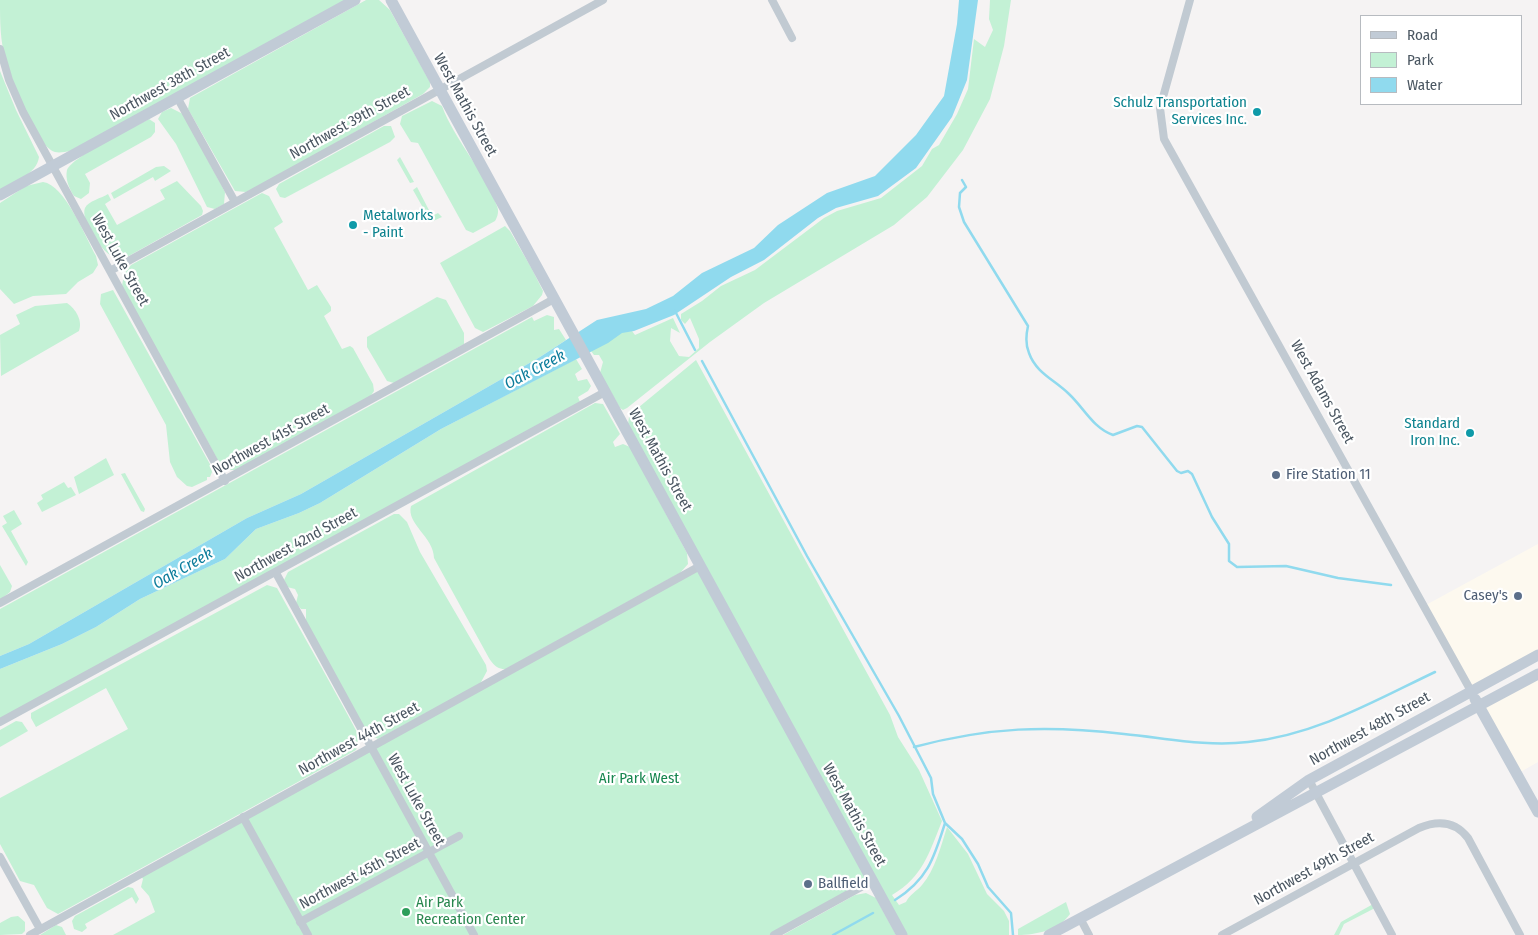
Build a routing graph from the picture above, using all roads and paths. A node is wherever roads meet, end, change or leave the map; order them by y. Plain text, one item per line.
1 (355, 0) edge
2 (391, 0) edge
3 (603, 0) edge
4 (772, 0) edge
5 (1190, 0) edge
6 (792, 38) dead end
7 (0, 49) edge
8 (440, 89) junction
9 (177, 97) junction
10 (52, 165) junction
11 (0, 195) edge
12 (235, 202) junction
13 (110, 271) junction
14 (554, 299) junction
15 (605, 392) junction
16 (225, 481) junction
17 (700, 566) junction
18 (276, 573) junction
19 (0, 604) edge
20 (1538, 655) edge
21 (1538, 674) edge
22 (1471, 691) junction
23 (1479, 706) junction
24 (0, 722) edge
25 (371, 748) junction
26 (1309, 780) junction
27 (1316, 793) junction
28 (1538, 812) edge
29 (243, 818) junction
30 (459, 836) dead end
31 (1223, 840) junction
32 (429, 853) junction
33 (0, 857) edge
34 (1354, 864) junction
35 (872, 880) junction
36 (1080, 918) junction
37 (300, 922) junction
38 (40, 929) junction
39 (30, 935) edge
40 (308, 935) edge
41 (474, 935) edge
42 (774, 935) edge
43 (902, 935) edge
44 (1049, 935) edge
45 (1089, 935) edge
46 (1222, 935) edge
47 (1392, 935) edge
48 (1520, 935) edge

1 - 9 street, Northwest 38th Street
2 - 8 street, West Mathis Street
3 - 8 street, Northwest 39th Street
4 - 6 street
5 - 22 street, West Adams Street
7 - 10 street, West Luke Street
8 - 12 street, Northwest 39th Street
8 - 14 street, West Mathis Street
9 - 10 street, Northwest 38th Street
9 - 12 street
10 - 11 street, Northwest 38th Street
10 - 13 street, West Luke Street
12 - 13 street, Northwest 39th Street
13 - 16 street, West Luke Street
14 - 15 street, West Mathis Street
14 - 16 street, Northwest 41st Street
15 - 17 street, West Mathis Street
15 - 18 street, Northwest 42nd Street
16 - 19 street, Northwest 41st Street
17 - 25 street, Northwest 44th Street
17 - 35 street, West Mathis Street
18 - 24 street, Northwest 42nd Street
18 - 25 street, West Luke Street
20 - 22 street, Northwest 48th Street
21 - 23 street, Northwest 48th Street
22 - 23 street, West Adams Street
22 - 26 street, Northwest 48th Street
23 - 27 street, Northwest 48th Street
23 - 28 street, West Adams Street
25 - 29 street, Northwest 44th Street
25 - 32 street, West Luke Street
26 - 27 street
26 - 31 street, Northwest 48th Street
27 - 31 street, Northwest 48th Street
27 - 34 street
29 - 37 street
29 - 38 street, Northwest 44th Street
30 - 32 street, Northwest 45th Street
31 - 36 street, Northwest 48th Street
32 - 37 street, Northwest 45th Street
32 - 41 street, West Luke Street
33 - 38 street
34 - 46 street, Northwest 49th Street
34 - 47 street
34 - 48 street, Northwest 49th Street
35 - 42 street
35 - 43 street, West Mathis Street
36 - 44 street, Northwest 48th Street
36 - 45 street
37 - 40 street
38 - 39 street, Northwest 44th Street

